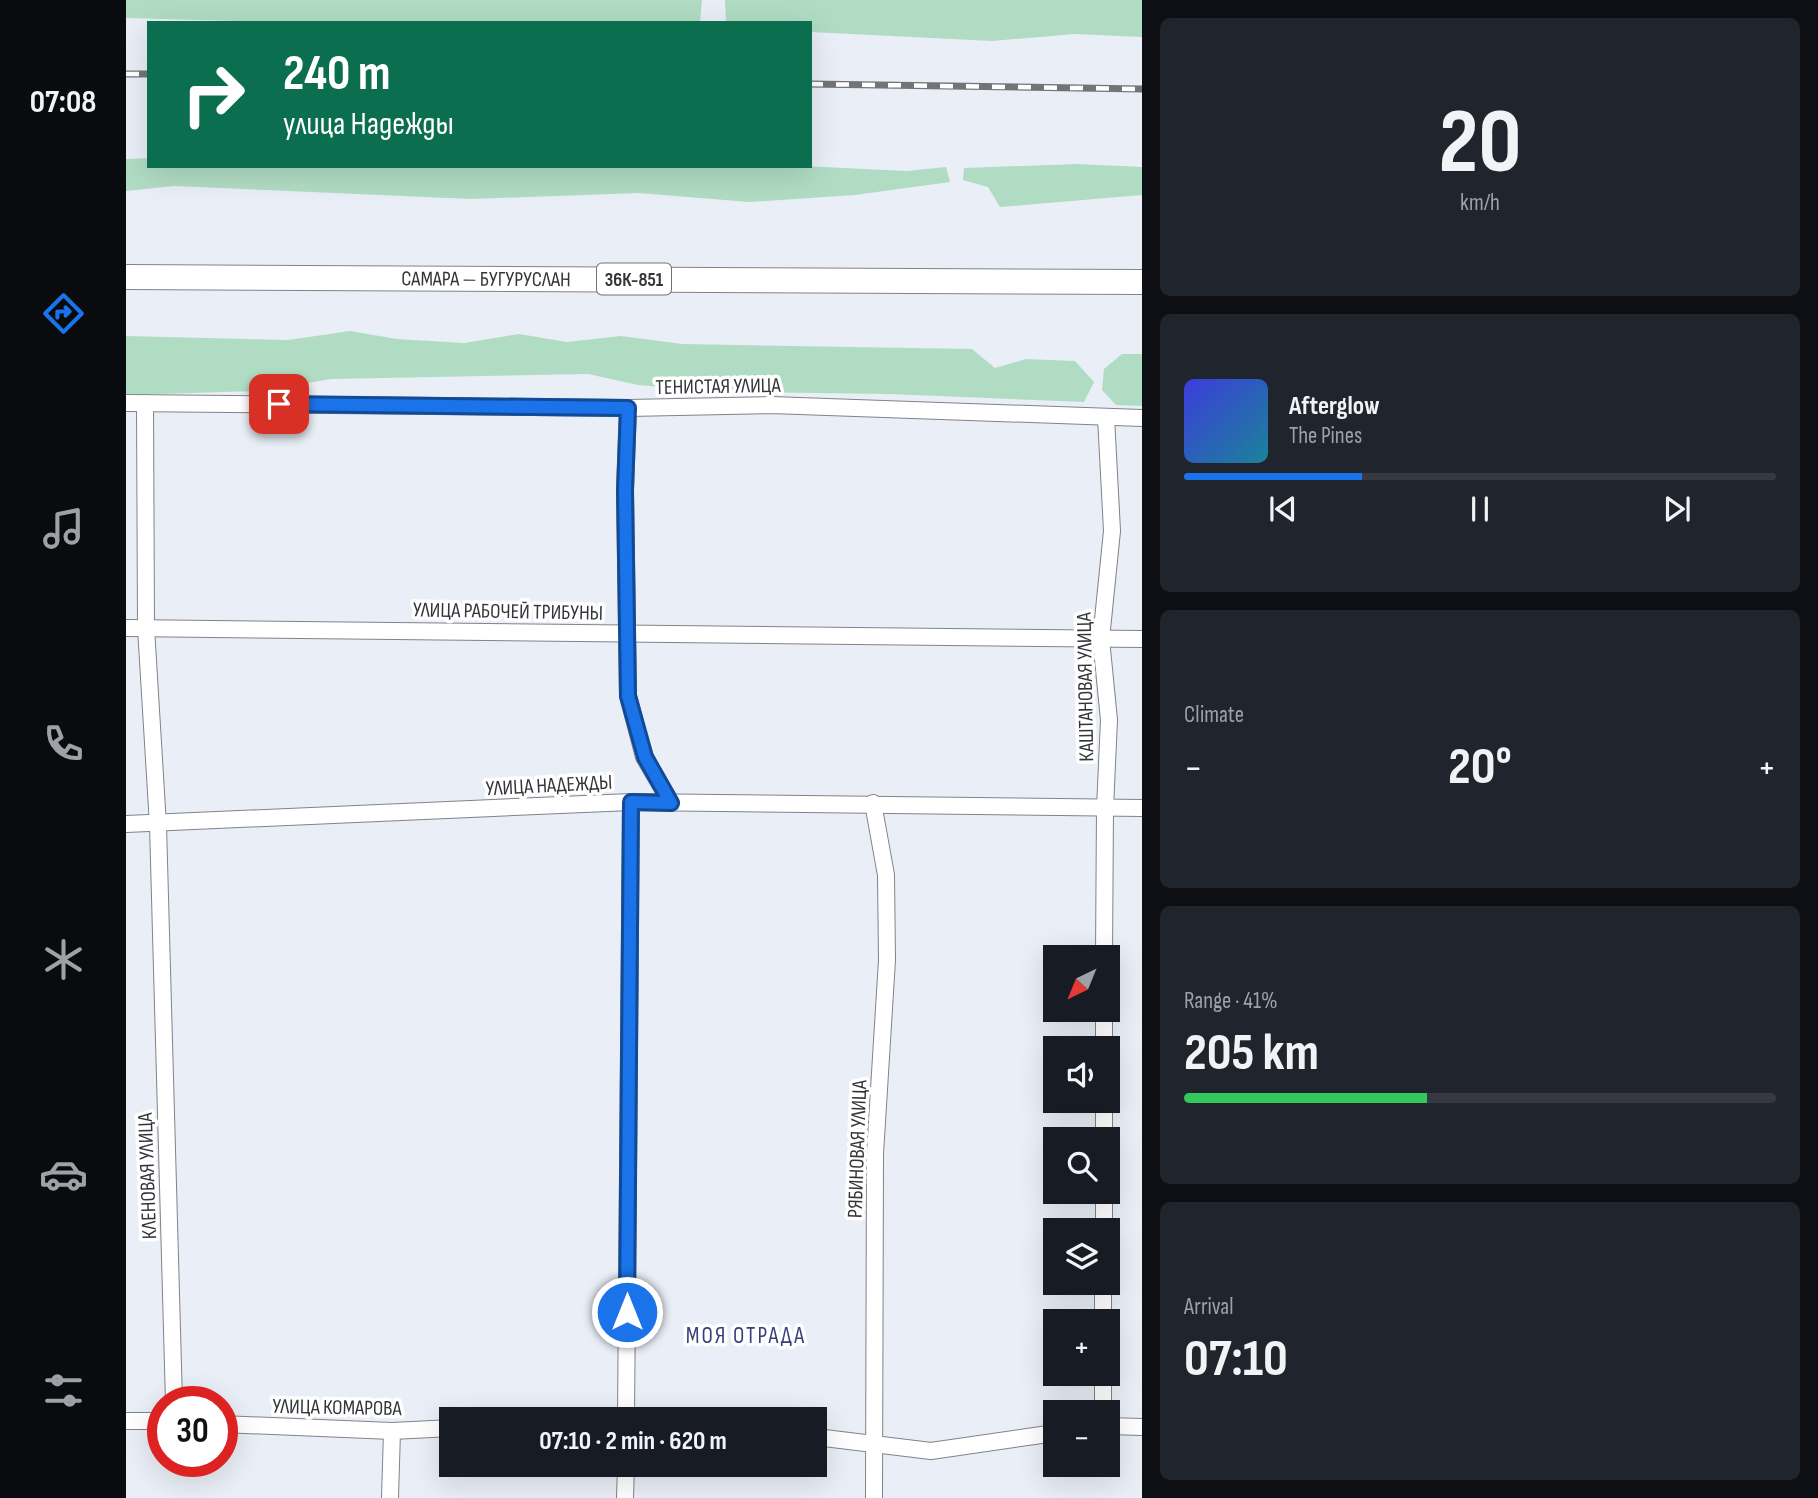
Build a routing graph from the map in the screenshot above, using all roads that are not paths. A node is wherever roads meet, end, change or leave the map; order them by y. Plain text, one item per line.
1 (126, 277) edge
2 (1142, 282) edge
3 (126, 403) edge
4 (145, 403) junction
5 (628, 408) junction
6 (1106, 417) junction
7 (1142, 418) edge
8 (126, 628) edge
9 (146, 628) junction
10 (626, 633) junction
11 (1101, 639) junction
12 (1142, 639) edge
13 (631, 802) junction
14 (671, 803) junction
15 (873, 803) junction
16 (1105, 808) junction
17 (1142, 808) edge
18 (126, 824) edge
19 (158, 825) junction
20 (1104, 945) edge
21 (174, 1386) edge
22 (626, 1407) edge
23 (126, 1421) edge
24 (147, 1421) edge
25 (238, 1425) edge
26 (1120, 1426) edge
27 (1142, 1427) edge
28 (439, 1429) edge
29 (392, 1431) junction
30 (1043, 1435) edge
31 (827, 1438) edge
32 (874, 1442) junction
33 (626, 1477) edge
34 (390, 1498) edge
35 (625, 1498) edge
36 (874, 1498) edge

1 - 2 main road, САМАРА — БУГУРУСЛАН / 36К-851
3 - 4 street, ТЕНИСТАЯ УЛИЦА
4 - 5 street, ТЕНИСТАЯ УЛИЦА
4 - 9 street, КЛЕНОВАЯ УЛИЦА
5 - 6 street, ТЕНИСТАЯ УЛИЦА
5 - 10 street
6 - 7 street, ТЕНИСТАЯ УЛИЦА
6 - 11 street, КАШТАНОВАЯ УЛИЦА
8 - 9 street, УЛИЦА РАБОЧЕЙ ТРИБУНЫ
9 - 10 street, УЛИЦА РАБОЧЕЙ ТРИБУНЫ
9 - 19 street, КЛЕНОВАЯ УЛИЦА
10 - 11 street, УЛИЦА РАБОЧЕЙ ТРИБУНЫ
10 - 14 street
11 - 12 street, УЛИЦА РАБОЧЕЙ ТРИБУНЫ
11 - 16 street, КАШТАНОВАЯ УЛИЦА
13 - 14 street, УЛИЦА НАДЕЖДЫ
13 - 19 street, УЛИЦА НАДЕЖДЫ
13 - 22 street
14 - 15 street, УЛИЦА НАДЕЖДЫ
15 - 16 street, УЛИЦА НАДЕЖДЫ
15 - 32 street, РЯБИНОВАЯ УЛИЦА
16 - 17 street, УЛИЦА НАДЕЖДЫ
16 - 20 street, КАШТАНОВАЯ УЛИЦА
18 - 19 street, УЛИЦА НАДЕЖДЫ
19 - 21 street, КЛЕНОВАЯ УЛИЦА
23 - 24 street
25 - 29 street, УЛИЦА КОМАРОВА
26 - 27 street
28 - 29 street, УЛИЦА КОМАРОВА
29 - 34 street
30 - 32 street
31 - 32 street
32 - 36 street, РЯБИНОВАЯ УЛИЦА
33 - 35 street

